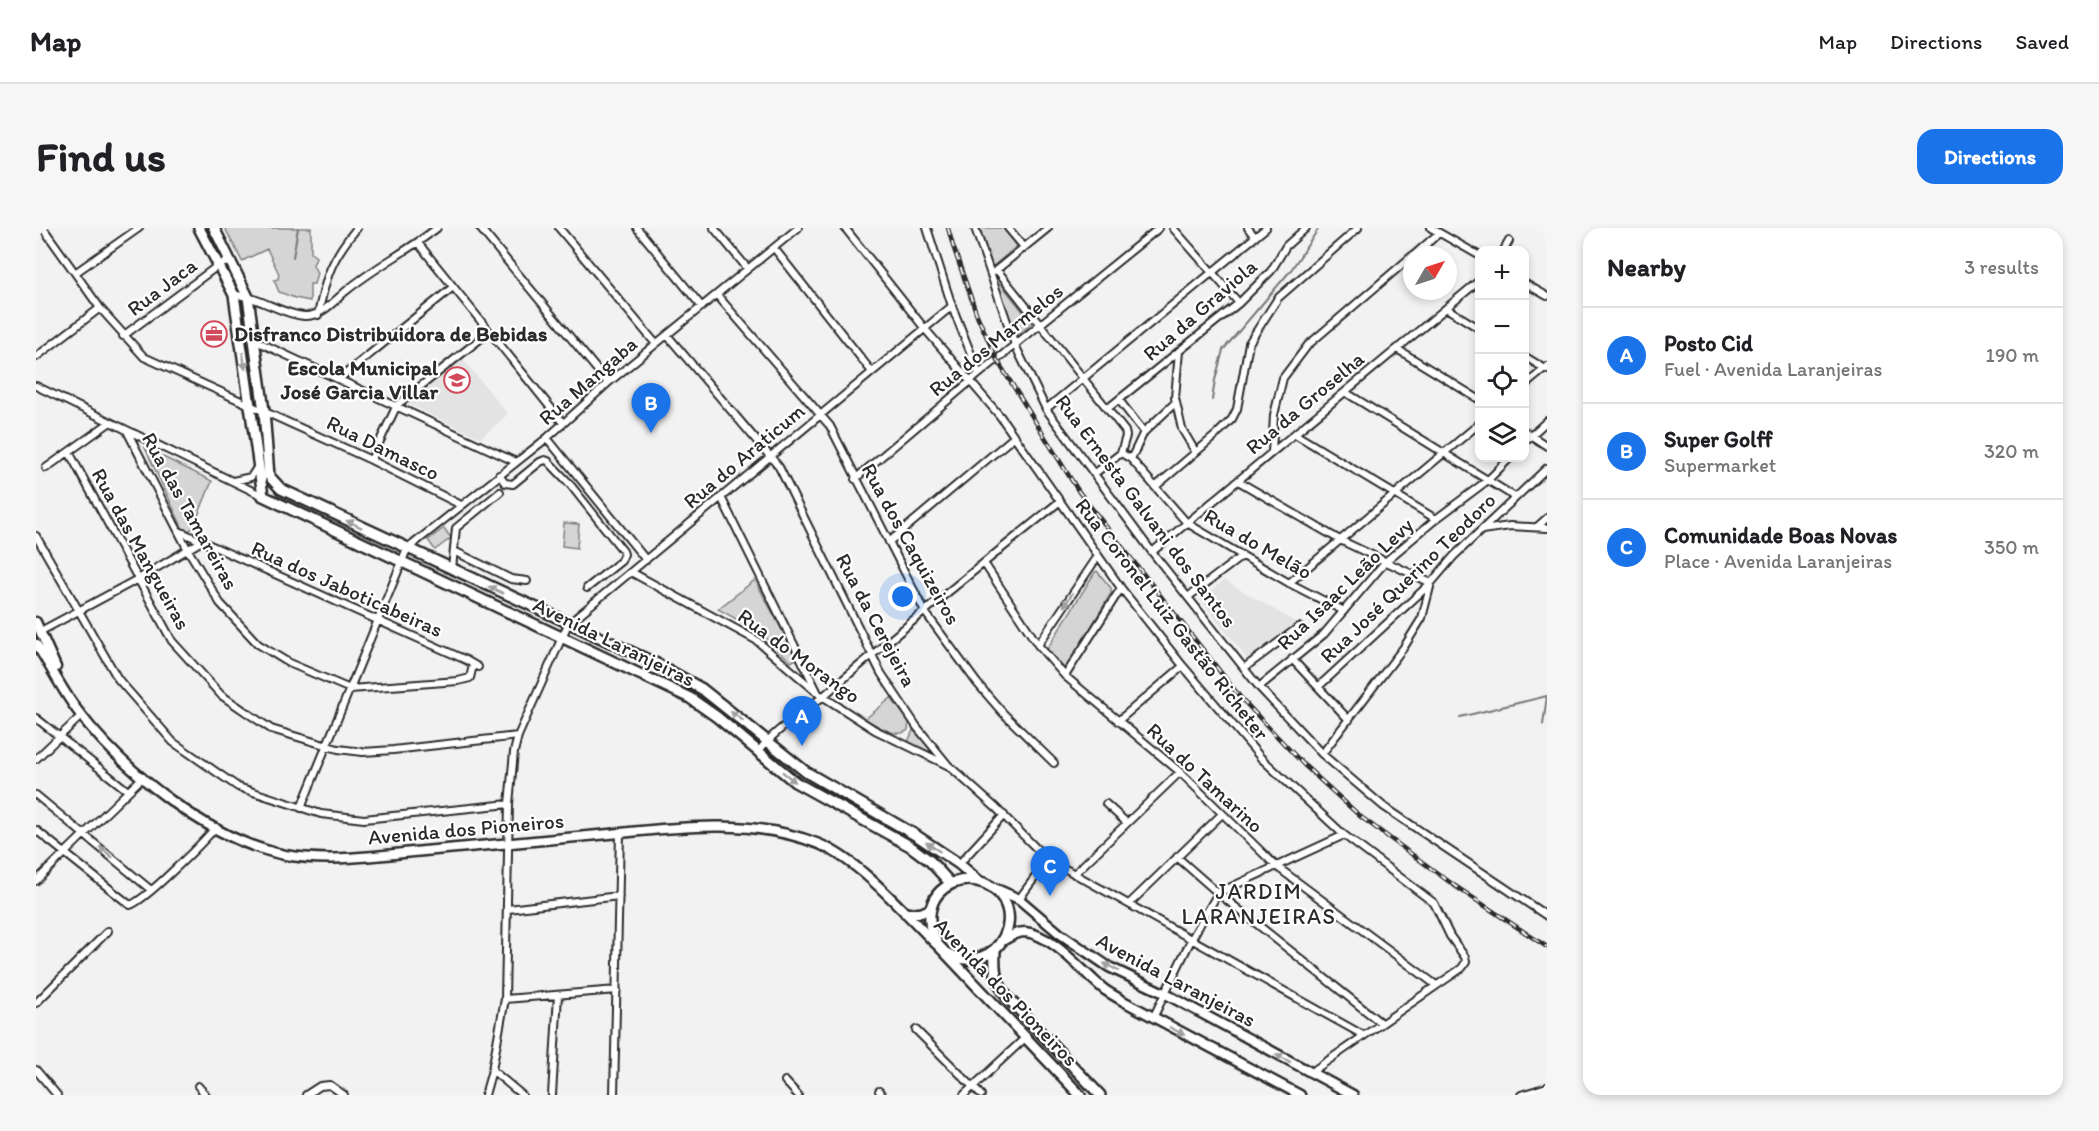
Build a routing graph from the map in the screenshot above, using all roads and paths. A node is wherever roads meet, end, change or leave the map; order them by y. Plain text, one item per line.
1 (43, 228) edge
2 (139, 228) edge
3 (199, 228) edge
4 (214, 228) edge
5 (357, 228) edge
6 (437, 228) edge
7 (480, 228) edge
8 (559, 228) edge
9 (637, 228) edge
10 (714, 228) edge
11 (845, 228) edge
12 (927, 228) edge
13 (975, 228) edge
14 (1008, 228) edge
15 (1048, 228) edge
16 (1159, 228) edge
17 (1173, 228) edge
18 (1248, 228) edge
19 (1266, 228) edge
20 (1306, 228) edge
21 (1358, 228) edge
22 (1431, 228) edge
23 (796, 229) edge
24 (1439, 233) junction
25 (1255, 237) junction
26 (1509, 241) dead end
27 (418, 243) junction
28 (1424, 246) edge
29 (1506, 246) edge
30 (1024, 247) junction
31 (774, 248) junction
32 (1475, 254) edge
33 (232, 261) junction
34 (220, 264) junction
35 (1403, 264) edge
36 (748, 269) junction
37 (997, 270) junction
38 (75, 273) junction
39 (1211, 273) junction
40 (990, 275) junction
41 (1475, 283) edge
42 (1529, 286) edge
43 (453, 287) junction
44 (234, 295) junction
45 (717, 295) junction
46 (1547, 296) edge
47 (248, 297) junction
48 (1239, 303) junction
49 (952, 306) junction
50 (702, 307) junction
51 (100, 308) junction
52 (1446, 308) junction
53 (318, 315) junction
54 (1041, 325) junction
55 (1475, 326) edge
56 (925, 329) junction
57 (489, 332) junction
58 (667, 335) junction
59 (123, 336) junction
60 (254, 340) junction
61 (656, 344) junction
62 (1016, 345) junction
63 (1397, 349) junction
64 (1179, 351) junction
65 (36, 357) edge
66 (1529, 359) edge
67 (1546, 369) edge
68 (872, 372) junction
69 (979, 374) junction
70 (339, 379) junction
71 (1083, 379) junction
72 (971, 381) junction
73 (1529, 382) edge
74 (608, 383) junction
75 (36, 386) edge
76 (1345, 392) junction
77 (1475, 398) edge
78 (1119, 400) junction
79 (1176, 402) junction
80 (250, 405) junction
81 (397, 405) junction
82 (1046, 409) junction
83 (1107, 409) junction
84 (264, 411) junction
85 (819, 415) junction
86 (1547, 421) edge
87 (110, 423) junction
88 (563, 423) junction
89 (1475, 426) edge
90 (127, 431) junction
91 (1144, 432) junction
92 (1529, 433) edge
93 (1295, 434) junction
94 (1529, 435) edge
95 (1015, 436) junction
96 (547, 438) junction
97 (146, 440) junction
98 (1547, 446) edge
99 (137, 450) junction
100 (69, 452) junction
101 (1195, 452) junction
102 (1272, 452) junction
103 (1121, 453) junction
104 (1444, 453) junction
105 (769, 457) junction
106 (1131, 459) junction
107 (372, 460) junction
108 (516, 462) junction
109 (1506, 462) edge
110 (259, 463) junction
111 (46, 468) dead end
112 (1547, 468) edge
113 (1094, 474) junction
114 (499, 475) junction
115 (855, 478) junction
116 (1488, 480) junction
117 (232, 481) junction
118 (1238, 481) junction
119 (1155, 486) junction
120 (500, 492) dead end
121 (1395, 494) junction
122 (263, 496) junction
123 (721, 497) junction
124 (1515, 497) junction
125 (1059, 502) junction
126 (461, 505) junction
127 (1547, 518) edge
128 (1436, 519) junction
129 (1187, 523) junction
130 (1538, 526) junction
131 (1547, 528) edge
132 (178, 531) junction
133 (1480, 531) junction
134 (36, 536) edge
135 (1340, 540) junction
136 (202, 541) junction
137 (889, 542) junction
138 (407, 549) junction
139 (188, 550) junction
140 (454, 551) junction
141 (1152, 552) junction
142 (1098, 556) junction
143 (1242, 556) junction
144 (646, 560) junction
145 (402, 561) junction
146 (1386, 561) junction
147 (984, 563) junction
148 (452, 570) junction
149 (631, 572) junction
150 (138, 579) junction
151 (527, 581) dead end
152 (1289, 583) junction
153 (1431, 583) junction
154 (587, 588) dead end
155 (1121, 588) junction
156 (1188, 597) junction
157 (1344, 610) junction
158 (78, 612) junction
159 (925, 612) junction
160 (36, 622) edge
161 (377, 622) junction
162 (568, 624) junction
163 (1299, 627) dead end
164 (39, 631) edge
165 (563, 636) junction
166 (36, 644) edge
167 (1038, 645) junction
168 (872, 655) junction
169 (1292, 659) junction
170 (476, 666) joint
171 (1183, 666) junction
172 (1244, 668) junction
173 (1065, 676) junction
174 (1259, 687) junction
175 (1318, 687) junction
176 (350, 689) junction
177 (65, 690) junction
178 (821, 695) junction
179 (82, 716) junction
180 (36, 718) edge
181 (1349, 720) junction
182 (1118, 722) junction
183 (518, 736) junction
184 (60, 737) junction
185 (767, 740) junction
186 (327, 746) junction
187 (758, 752) junction
188 (1322, 754) junction
189 (36, 759) edge
190 (1054, 764) dead end
191 (948, 765) junction
192 (1180, 772) junction
193 (143, 777) junction
194 (129, 791) junction
195 (36, 795) edge
196 (509, 804) junction
197 (1107, 804) dead end
198 (301, 808) junction
199 (1222, 814) junction
200 (1004, 815) junction
201 (1127, 823) junction
202 (216, 827) junction
203 (36, 830) edge
204 (620, 833) junction
205 (84, 834) junction
206 (1344, 835) junction
207 (508, 844) junction
208 (65, 853) junction
209 (1177, 857) junction
210 (959, 864) junction
211 (1276, 866) junction
212 (1039, 872) dead end
213 (1074, 874) junction
214 (36, 881) edge
215 (980, 882) junction
216 (951, 884) junction
217 (990, 886) junction
218 (151, 890) junction
219 (1218, 893) junction
220 (619, 896) junction
221 (1019, 899) junction
222 (1129, 904) junction
223 (508, 909) junction
224 (930, 909) junction
225 (905, 914) junction
226 (1547, 916) edge
227 (108, 931) dead end
228 (1004, 940) junction
229 (1191, 940) junction
230 (938, 945) junction
231 (995, 950) junction
232 (946, 952) junction
233 (1436, 985) junction
234 (616, 990) junction
235 (1164, 993) junction
236 (558, 995) junction
237 (505, 999) junction
238 (36, 1003) edge
239 (1153, 1018) junction
240 (1382, 1023) junction
241 (916, 1029) dead end
242 (1364, 1035) junction
243 (1025, 1038) junction
244 (36, 1070) edge
245 (492, 1070) junction
246 (1310, 1073) junction
247 (785, 1081) dead end
248 (198, 1086) dead end
249 (973, 1086) junction
250 (1547, 1086) edge
251 (57, 1095) edge
252 (206, 1095) edge
253 (306, 1095) edge
254 (344, 1095) edge
255 (485, 1095) edge
256 (522, 1095) edge
257 (552, 1095) edge
258 (614, 1095) edge
259 (798, 1095) edge
260 (964, 1095) edge
261 (981, 1095) edge
262 (1080, 1095) edge
263 (1100, 1095) edge
264 (1300, 1095) edge
265 (1353, 1095) edge
266 (1521, 1095) edge

1 - 38 street, Rua Damasco
2 - 38 street
3 - 34 main road
4 - 33 main road
5 - 53 street
6 - 27 street
7 - 74 street
8 - 61 street
9 - 50 street
10 - 36 street
11 - 56 street, Rua Coronel Luiz Gastão Richeter
12 - 49 street
13 - 40 street, Rua Ernesta Galvani dos Santos
14 - 30 street
15 - 30 street
16 - 54 street, Rua dos Marmelos
17 - 39 street
18 - 25 street
19 - 25 street
20 - 48 street, Rua da Graviola
21 - 101 street
22 - 24 street
23 - 31 street, Rua Mangaba
24 - 28 street
24 - 32 street
25 - 39 street
26 - 29 street
27 - 43 street
27 - 53 street
30 - 37 street
31 - 36 street, Rua Mangaba
31 - 68 street
33 - 34 street
33 - 47 main road
34 - 44 main road
34 - 59 street, Rua Jaca
35 - 102 street
36 - 45 street, Rua Mangaba
37 - 40 street
37 - 54 street
38 - 51 street, Rua Damasco
39 - 48 street
39 - 71 street
40 - 62 street, Rua Ernesta Galvani dos Santos
41 - 52 street, Rua da Groselha
42 - 46 street
43 - 57 street
43 - 70 street
44 - 47 street
44 -> 80 main road
45 - 50 street, Rua Mangaba
45 - 85 street, Rua dos Caquizeiros
47 - 53 street
47 - 60 main road
48 - 64 street, Rua da Graviola
49 - 56 street, Rua do Araticum
49 - 69 street
50 - 58 street, Rua Mangaba
51 - 59 street, Rua Damasco
51 - 65 street
52 - 55 street
52 - 63 street, Rua da Groselha
54 - 62 street, Rua dos Marmelos
54 - 71 street
56 - 68 street, Rua do Araticum
56 - 72 street, Rua Coronel Luiz Gastão Richeter
57 - 81 street
57 - 88 street
58 - 61 street, Rua Mangaba
58 - 105 street, Rua da Cerejeira
59 - 80 street, Rua Damasco
60 - 70 street
60 - 84 main road
61 - 74 street, Rua Mangaba
62 - 69 street, Rua dos Marmelos
62 - 82 street, Rua Ernesta Galvani dos Santos
63 - 76 street, Rua da Groselha
63 - 77 street
64 - 78 street, Rua da Graviola
64 - 79 street
66 - 67 street
67 - 73 street
68 - 85 street, Rua do Araticum
69 - 72 street, Rua dos Marmelos
70 - 81 street
71 - 82 street
71 - 83 street
72 - 95 street, Rua Coronel Luiz Gastão Richeter
72 - 115 street, Rua dos Marmelos
74 - 88 street, Rua Mangaba
75 - 87 street, Avenida Laranjeiras
76 - 93 street, Rua da Groselha
76 - 104 street
78 - 83 street, Rua da Graviola
78 - 91 street
79 - 91 street
79 - 101 street
80 - 84 street, Rua Damasco
80 - 110 main road
81 - 107 street
81 - 108 street
82 - 113 street, Rua Ernesta Galvani dos Santos
83 - 103 street
84 - 107 street, Rua Damasco
138 -> 84 main road, Avenida Laranjeiras
85 - 105 street, Rua do Araticum
85 - 115 street, Rua dos Caquizeiros
86 - 92 street
87 - 90 street, Avenida Laranjeiras
87 - 100 street
88 - 96 street, Rua Mangaba
89 - 104 street
90 - 97 street, Avenida Laranjeiras
90 - 99 street, Rua das Tamareiras
91 - 106 street
93 - 102 street, Rua da Groselha
93 - 121 street
94 - 98 street
95 - 125 street, Rua Coronel Luiz Gastão Richeter
95 - 137 street
96 - 108 street, Rua Mangaba
96 - 144 street
97 - 99 street
97 - 117 street, Avenida Laranjeiras
99 - 132 street, Rua das Tamareiras
100 - 111 street
100 - 150 street, Rua das Mangueiras
101 - 119 street
102 - 118 street, Rua da Groselha
103 - 106 street, Rua do Melão
103 - 113 street
104 - 116 street
104 - 121 street
105 - 123 street, Rua do Araticum
105 - 168 street, Rua da Cerejeira
106 - 119 street, Rua do Melão
107 - 126 street, Rua Damasco
108 - 114 street, Rua Mangaba
109 - 116 street, Rua Isaac Leão Levy
110 - 117 street
110 - 122 main road
112 - 124 street, Rua José Querino Teodoro
113 - 141 street, Rua Ernesta Galvani dos Santos
114 - 126 street, Rua Mangaba
114 - 154 street
115 - 137 street, Rua dos Caquizeiros
116 - 124 street
116 - 128 street, Rua Isaac Leão Levy
117 - 122 street, Avenida Laranjeiras
118 - 129 street, Rua da Groselha
118 - 135 street
119 - 129 street, Rua do Melão
120 - 140 street
121 - 128 street
121 - 135 street
122 - 145 main road, Avenida Laranjeiras
123 - 144 street, Rua do Araticum
123 - 178 street
124 - 133 street, Rua José Querino Teodoro
125 - 142 street, Rua Coronel Luiz Gastão Richeter
125 - 147 street
126 - 138 street, Rua Mangaba
127 - 130 street
128 - 146 street, Rua Isaac Leão Levy
129 - 141 street, Rua da Groselha
129 - 143 street, Rua do Melão
130 - 131 street
130 - 133 street
132 - 136 street, Rua dos Jaboticabeiras
132 - 139 street, Rua das Tamareiras
133 - 153 street, Rua José Querino Teodoro
134 - 158 street
135 - 146 street
135 - 152 street
136 - 139 street
136 - 161 street, Rua dos Jaboticabeiras
137 - 159 street, Rua dos Caquizeiros
138 - 145 street, Rua Mangaba
138 - 148 main road, Avenida Laranjeiras
139 - 150 street
139 - 176 street, Rua das Tamareiras
140 - 148 street
140 - 151 street
141 - 156 street, Rua Ernesta Galvani dos Santos
142 - 155 street, Rua Coronel Luiz Gastão Richeter
142 -> 167 street
143 - 152 street, Rua do Melão
143 - 156 street
144 - 149 street, Rua do Araticum
145 - 161 street, Rua Mangaba
145 - 165 main road, Avenida Laranjeiras
146 - 153 street
146 - 157 street, Rua Isaac Leão Levy
147 - 159 street
147 - 167 street, Rua do Tamarino
162 -> 148 main road, Avenida Laranjeiras
149 - 162 street, Rua do Araticum
149 - 178 street, Rua do Morango
150 - 158 street
150 - 186 street, Rua das Mangueiras
152 - 157 street, Rua do Melão
153 - 175 street, Rua José Querino Teodoro
153 - 181 street
155 - 171 street, Rua Coronel Luiz Gastão Richeter
155 - 173 street
156 - 172 street, Rua Ernesta Galvani dos Santos
157 - 169 street, Rua Isaac Leão Levy
158 - 164 street
158 - 198 street
159 - 168 street
159 - 190 street, Rua dos Caquizeiros
160 - 164 main road
161 - 170 street, Rua dos Jaboticabeiras
161 - 176 street, Rua Mangaba
162 - 165 street, Rua do Araticum
185 -> 162 main road, Avenida Laranjeiras
163 - 172 street
164 - 177 main road
165 - 183 street
165 - 187 main road, Avenida Laranjeiras
166 - 177 main road
167 - 173 street, Rua do Tamarino
168 - 178 street
168 - 191 street, Rua da Cerejeira
169 - 174 street, Rua Isaac Leão Levy
169 - 175 street
170 - 176 street, Rua das Tamareiras
171 - 182 street
171 - 206 street, Rua Coronel Luiz Gastão Richeter
172 - 174 street, Rua Ernesta Galvani dos Santos
173 - 182 street, Rua do Tamarino
174 - 188 street, Rua Ernesta Galvani dos Santos
175 - 181 street
176 - 186 street, Rua Mangaba
177 - 179 main road, Avenida dos Pioneiros
178 - 185 street
178 - 191 street, Rua do Morango
179 - 184 street
179 - 193 main road, Avenida dos Pioneiros
180 - 184 street
181 - 188 street
182 - 192 street, Rua do Tamarino
183 - 186 street, Rua das Mangueiras
183 - 196 street
184 - 189 street
184 - 194 street
185 - 187 street
210 -> 185 main road, Avenida Laranjeiras
186 - 198 street, Rua Mangaba
187 -> 216 main road, Avenida Laranjeiras
188 - 226 street, Rua Ernesta Galvani dos Santos
191 - 200 street, Rua da Cerejeira
192 - 199 street, Rua do Tamarino
192 - 201 street
193 - 194 street
193 - 202 main road, Avenida dos Pioneiros
194 - 205 street
195 - 205 street
196 - 198 street
196 - 207 street
197 - 201 street
199 - 209 street
199 - 211 street, Rua do Tamarino
200 - 210 street
200 - 213 street, Rua da Cerejeira
201 - 213 street
202 - 207 main road, Avenida dos Pioneiros
202 - 218 street
203 - 208 street
204 - 207 main road, Avenida dos Pioneiros
204 - 220 street
204 - 225 main road, Avenida dos Pioneiros
205 - 208 street
218 -> 205 street
206 - 211 street
206 - 233 street, Rua Coronel Luiz Gastão Richeter
207 - 223 street
208 - 214 street
208 - 218 street
209 - 219 street
209 - 222 street
210 - 215 main road, Avenida Laranjeiras
211 - 219 street
211 - 233 street, Rua do Tamarino
212 - 221 street
213 - 222 street, Rua da Cerejeira
215 - 216 main road
215 - 217 main road
216 - 224 main road
217 - 221 main road, Avenida Laranjeiras
217 - 228 main road
219 - 229 street
219 - 240 street
220 - 223 street
220 - 234 street
235 -> 221 main road, Avenida Laranjeiras
222 - 229 street, Rua da Cerejeira
223 - 237 street
224 - 225 main road, Avenida dos Pioneiros
224 - 230 main road
225 - 230 main road, Avenida dos Pioneiros
227 - 238 street
228 - 231 main road
228 - 239 main road, Avenida Laranjeiras
229 - 235 street
229 - 242 street, Rua da Cerejeira
230 - 232 main road, Avenida dos Pioneiros
231 - 232 main road
231 - 263 main road, Avenida dos Pioneiros
232 - 243 main road, Avenida dos Pioneiros
233 - 240 street
234 - 236 street
234 - 258 street
235 - 239 street
246 -> 235 main road, Avenida Laranjeiras
236 - 237 street
236 - 257 street
237 - 245 street
239 -> 264 main road, Avenida Laranjeiras
240 - 242 street
241 - 249 street
242 - 246 street
243 - 249 street
243 - 262 main road, Avenida dos Pioneiros
244 - 251 street
245 - 255 street
245 - 256 street
246 - 265 main road, Avenida Laranjeiras
247 - 259 street
248 - 252 street
249 - 260 street
249 - 261 street
250 - 266 street
253 - 254 street

